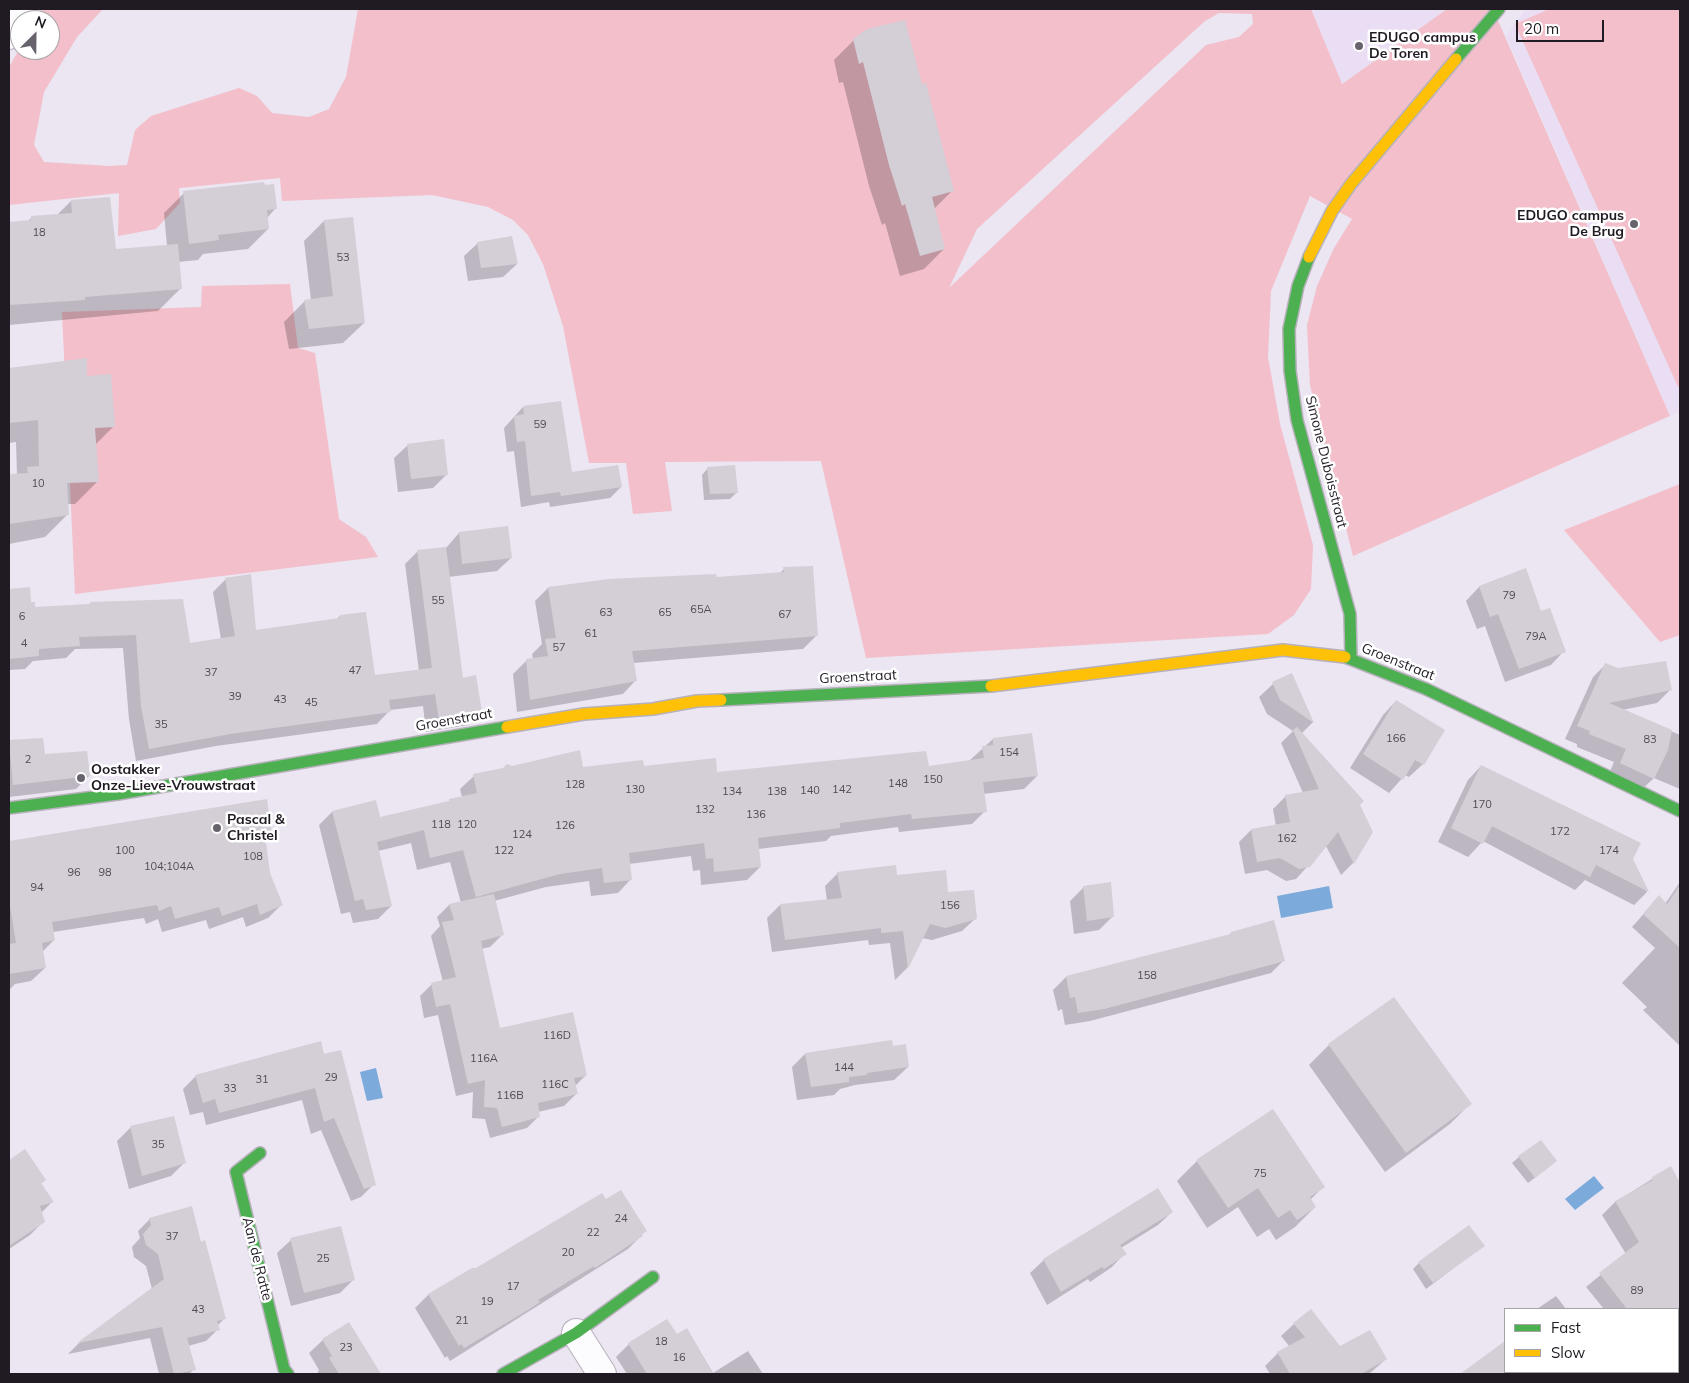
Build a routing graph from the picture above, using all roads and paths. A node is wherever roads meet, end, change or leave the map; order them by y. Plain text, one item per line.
1 (27, 9) edge
2 (1499, 9) edge
3 (9, 35) edge
4 (1351, 658) junction
5 (9, 808) edge
6 (1680, 811) edge
7 (260, 1153) dead end
8 (653, 1277) dead end
9 (576, 1333) junction
10 (288, 1374) edge
11 (503, 1374) edge
12 (602, 1374) edge

1 - 3 street
2 - 4 street, Simone Duboisstraat
4 - 5 street, Groenstraat
4 - 6 street, Groenstraat
7 - 10 street, Aan de Ratte
8 - 9 street
9 - 11 street
9 - 12 street

